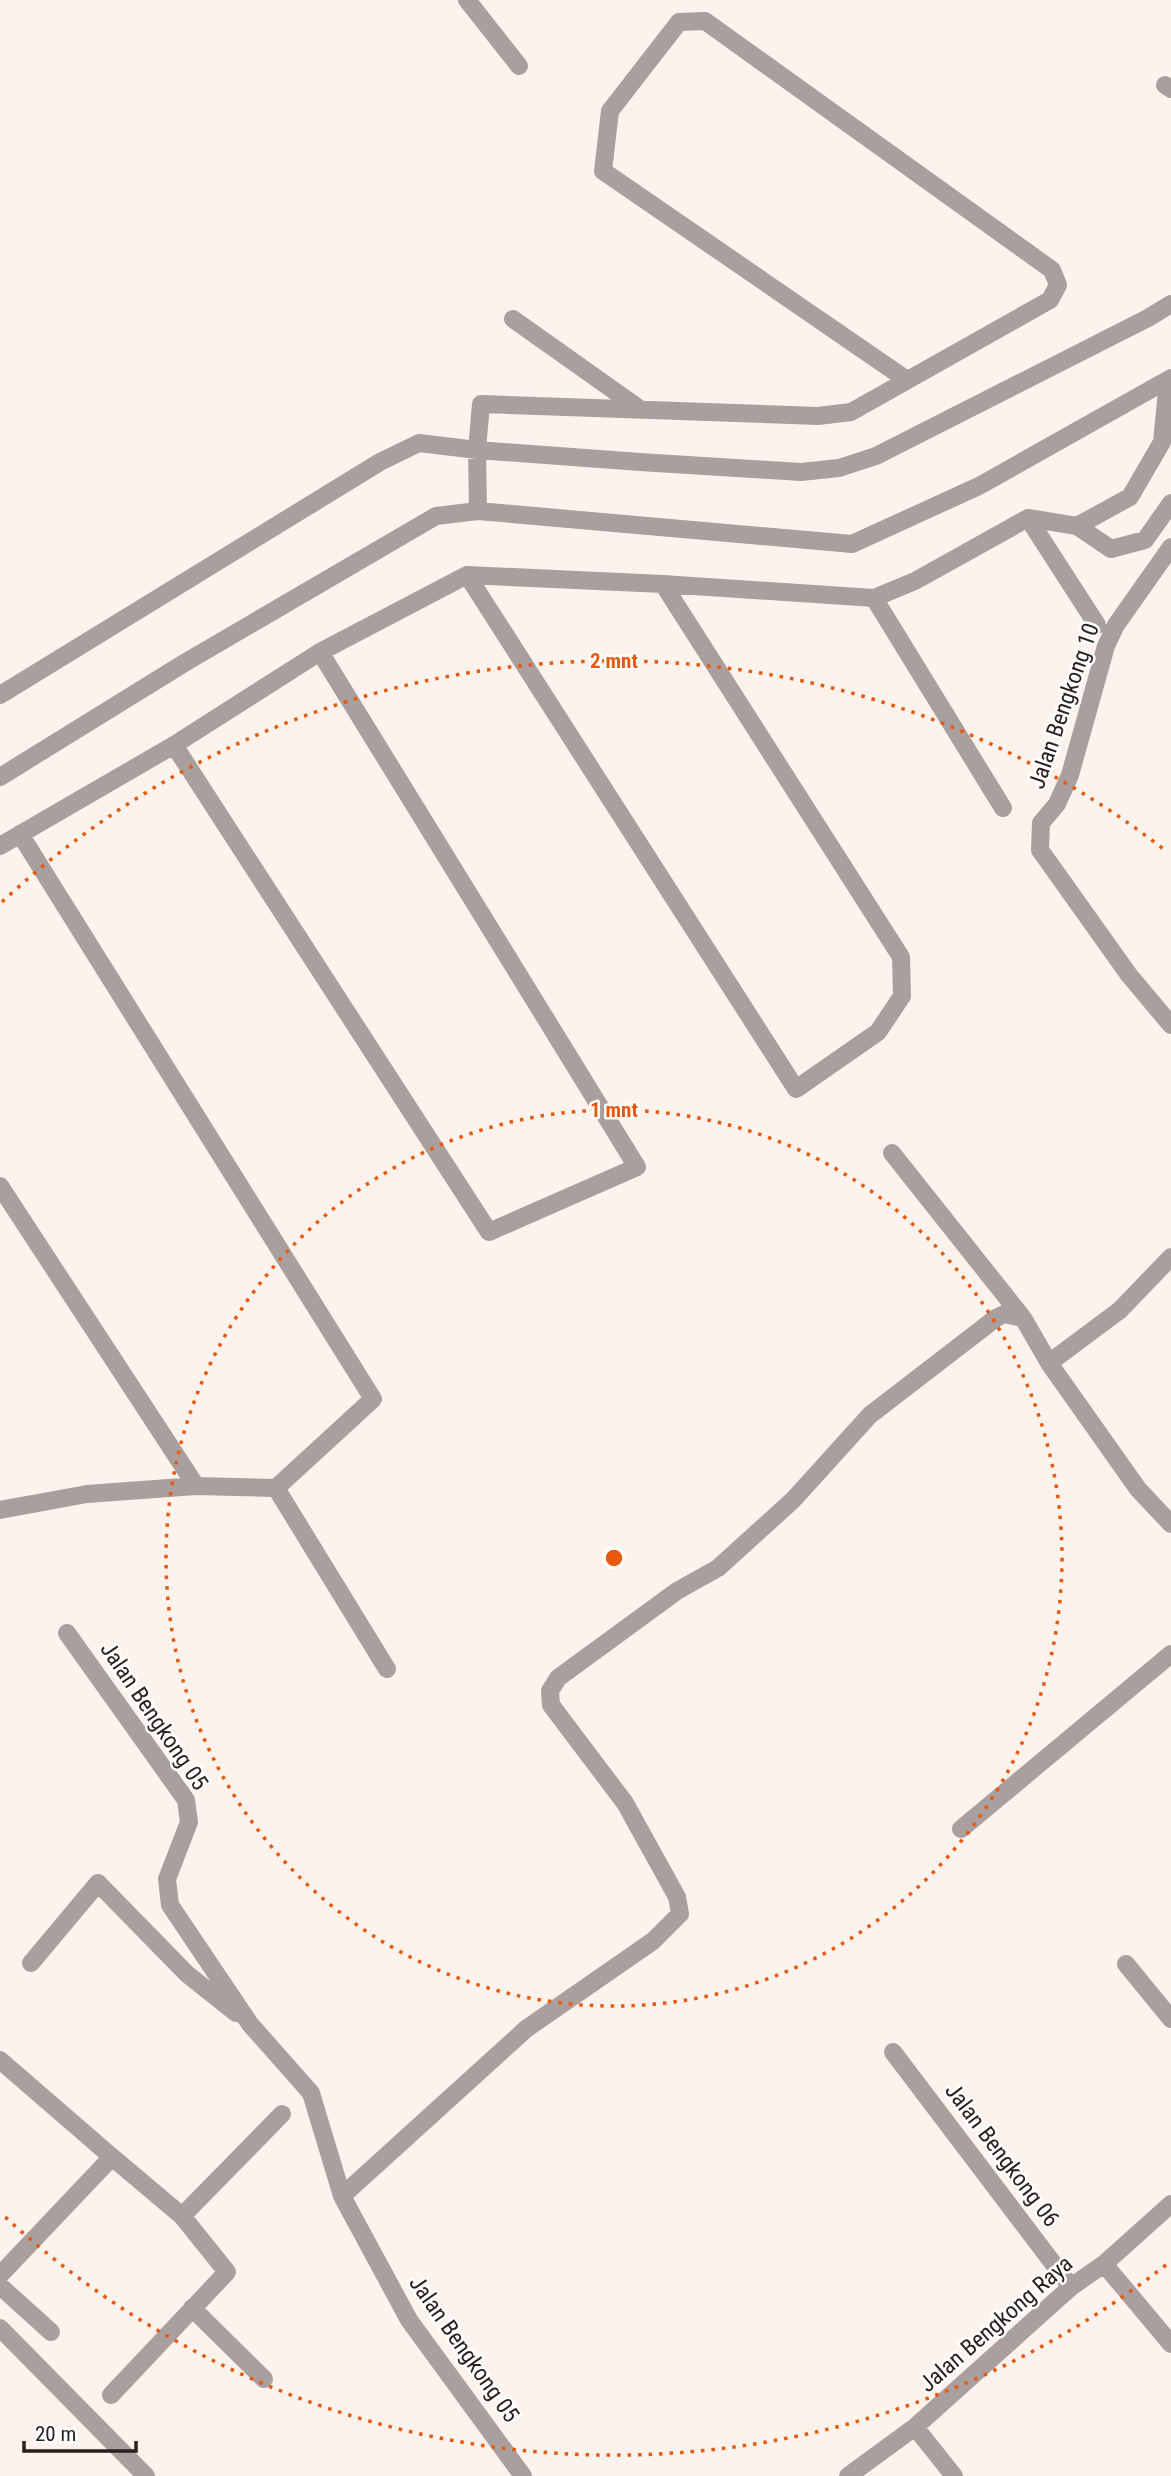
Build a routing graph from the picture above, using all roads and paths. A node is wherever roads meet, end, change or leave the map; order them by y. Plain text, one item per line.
1 (467, 0) edge
2 (519, 66) dead end
3 (1171, 304) edge
4 (513, 319) dead end
5 (1170, 379) edge
6 (907, 380) junction
7 (640, 409) junction
8 (1166, 445) edge
9 (477, 450) junction
10 (1171, 503) edge
11 (478, 511) junction
12 (1028, 518) junction
13 (1077, 526) junction
14 (1171, 547) edge
15 (467, 575) junction
16 (663, 584) junction
17 (874, 598) junction
18 (1097, 625) dead end
19 (320, 652) junction
20 (0, 695) edge
21 (174, 745) junction
22 (0, 777) edge
23 (1003, 808) dead end
24 (20, 834) junction
25 (0, 846) edge
26 (1171, 1025) edge
27 (892, 1153) dead end
28 (0, 1186) edge
29 (1171, 1257) edge
30 (1023, 1318) junction
31 (1049, 1363) junction
32 (196, 1486) junction
33 (276, 1488) junction
34 (0, 1510) edge
35 (1171, 1524) edge
36 (67, 1633) dead end
37 (1171, 1654) edge
38 (387, 1669) dead end
39 (961, 1829) dead end
40 (31, 1963) dead end
41 (1126, 1964) dead end
42 (1171, 2019) edge
43 (250, 2024) junction
44 (893, 2052) dead end
45 (0, 2060) edge
46 (282, 2114) dead end
47 (112, 2157) junction
48 (342, 2196) junction
49 (1171, 2204) edge
50 (182, 2216) junction
51 (1104, 2264) junction
52 (0, 2275) edge
53 (0, 2286) edge
54 (1071, 2287) junction
55 (192, 2308) junction
56 (0, 2328) edge
57 (51, 2332) dead end
58 (1171, 2344) edge
59 (264, 2379) dead end
60 (111, 2395) dead end
61 (915, 2427) junction
62 (146, 2476) edge
63 (523, 2476) edge
64 (848, 2476) edge
65 (954, 2476) edge

1 - 2 street
3 - 9 street
4 - 7 street
5 - 8 street
5 - 11 street
6 - 6 street
6 - 7 street
7 - 9 street
8 - 13 street
9 - 11 street
9 - 20 street
10 - 13 street
11 - 22 street
12 - 13 street
12 - 17 street
12 - 18 street
14 - 26 street, Jalan Bengkong 10
15 - 16 street
15 - 16 street
15 - 19 street
16 - 17 street
17 - 23 street
19 - 21 street
19 - 21 street
21 - 24 street
24 - 25 street
24 - 33 street
27 - 30 street
28 - 32 street
29 - 31 street
30 - 31 street
30 - 48 street
31 - 35 street
32 - 33 street
32 - 34 street
33 - 38 street
36 - 43 street, Jalan Bengkong 05
37 - 39 street
40 - 43 street
41 - 42 street
43 - 48 street, Jalan Bengkong 05
44 - 54 street, Jalan Bengkong 06
45 - 47 street
46 - 50 street
47 - 50 street
47 - 52 street
48 - 63 street, Jalan Bengkong 05
49 - 51 street, Jalan Bengkong Raya
50 - 55 street
51 - 54 street, Jalan Bengkong Raya
51 - 58 street
53 - 57 street
54 - 61 street, Jalan Bengkong Raya
55 - 59 street
55 - 60 street
56 - 62 street
61 - 64 street, Jalan Bengkong Raya
61 - 65 street

